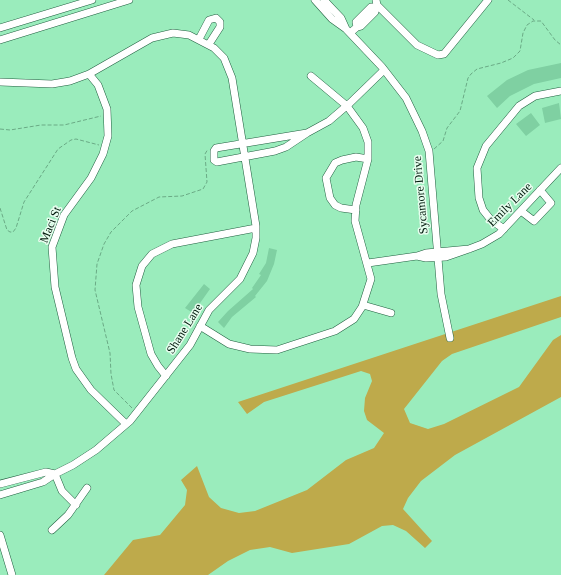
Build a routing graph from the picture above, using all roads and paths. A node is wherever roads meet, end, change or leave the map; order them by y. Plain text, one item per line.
1 (92, 0) edge
2 (129, 0) edge
3 (315, 0) edge
4 (324, 0) edge
5 (488, 0) edge
6 (508, 0) edge
7 (376, 4) edge
8 (535, 20) junction
9 (17, 23) junction
10 (0, 28) edge
11 (348, 31) junction
12 (19, 34) junction
13 (199, 39) junction
14 (0, 40) edge
15 (209, 44) junction
16 (561, 45) edge
17 (384, 70) junction
18 (89, 74) junction
19 (311, 76) dead end
20 (0, 82) edge
21 (561, 91) edge
22 (348, 106) junction
23 (107, 115) junction
24 (0, 129) edge
25 (308, 133) junction
26 (244, 143) junction
27 (105, 147) junction
28 (434, 149) dead end
29 (246, 157) junction
30 (368, 159) junction
31 (561, 168) edge
32 (540, 190) junction
33 (0, 208) edge
34 (356, 210) junction
35 (521, 210) junction
36 (256, 228) junction
37 (504, 229) junction
38 (438, 255) junction
39 (368, 263) junction
40 (364, 304) junction
41 (391, 313) dead end
42 (200, 326) junction
43 (450, 338) dead end
44 (166, 376) junction
45 (126, 424) junction
46 (55, 474) junction
47 (0, 484) edge
48 (87, 488) dead end
49 (0, 495) edge
50 (76, 505) junction
51 (52, 530) dead end
52 (0, 535) edge
53 (12, 575) edge

1 - 9 street
2 - 12 street
3 - 11 street, Sycamore Drive
4 - 11 street, Sycamore Drive
5 - 7 street
6 - 8 path
7 - 11 street
8 - 16 path
8 - 28 path
9 - 10 street
9 - 12 street
11 - 17 street, Sycamore Drive
12 - 14 street
13 - 15 street, Shane Lane
13 - 15 street
13 - 18 street, Shane Lane
15 - 26 street, Shane Lane
17 - 22 street
17 - 38 street, Sycamore Drive
18 - 20 street, Shane Lane
18 - 23 street, Maci St
19 - 22 street
21 - 37 street
22 - 25 street
22 - 30 street
23 - 24 path
23 - 27 street, Maci St
25 - 26 street
25 - 29 street
26 - 29 street, Shane Lane
26 - 29 street
27 - 33 path
27 - 45 street, Maci St
29 - 36 street, Shane Lane
30 - 34 street
30 - 34 street
31 - 32 street, Emily Lane
32 - 35 street, Emily Lane
32 - 35 street
34 - 39 street
35 - 37 street, Emily Lane
36 - 42 street, Shane Lane
36 - 44 street
37 - 38 street, Emily Lane
38 - 39 street, Emily Lane
38 - 43 street, Sycamore Drive
39 - 40 street
40 - 41 street
40 - 42 street
42 - 44 street, Shane Lane
44 - 45 street, Shane Lane
45 - 46 street, Shane Lane
46 - 47 street
46 - 49 street, Shane Lane
46 - 50 street
48 - 50 street
50 - 51 street
52 - 53 street

